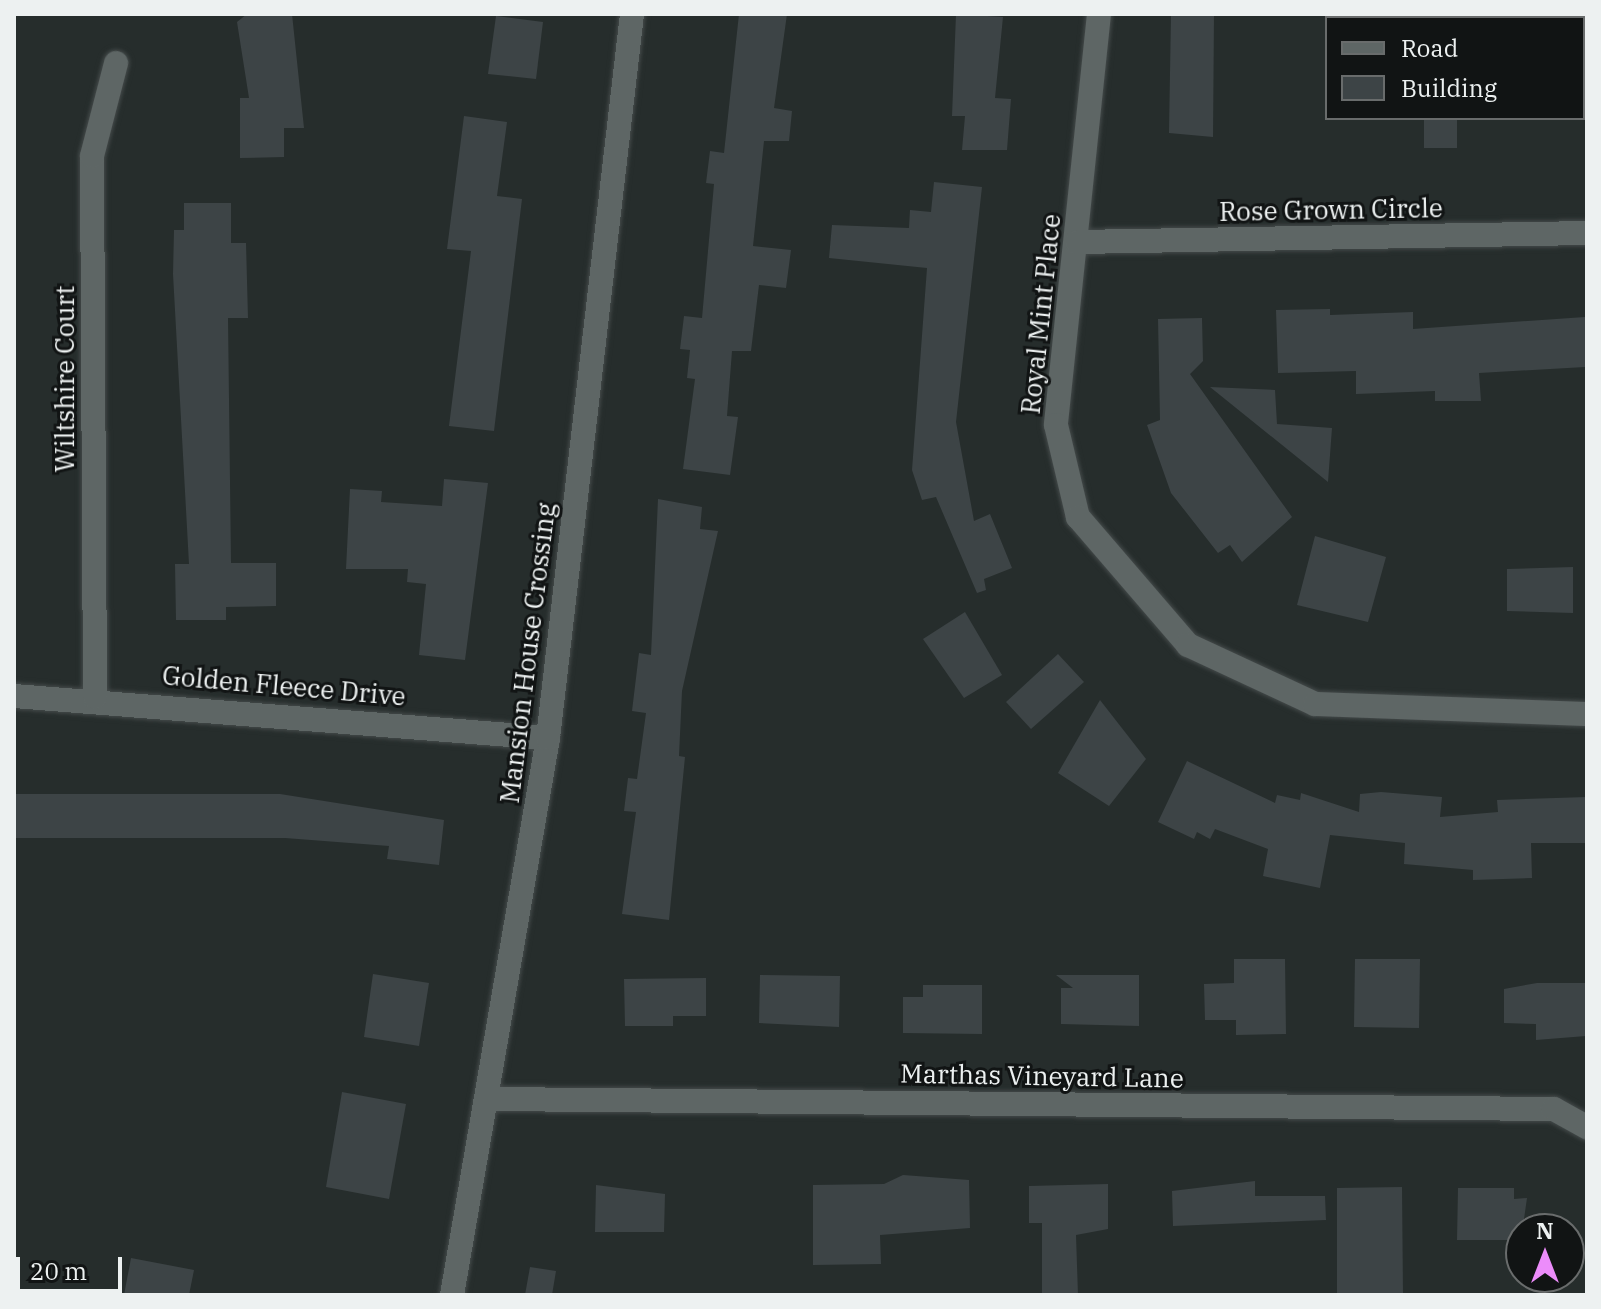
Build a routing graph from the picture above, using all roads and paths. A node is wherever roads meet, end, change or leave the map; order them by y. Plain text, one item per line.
1 (632, 14) edge
2 (1099, 14) edge
3 (116, 63) dead end
4 (1587, 233) edge
5 (1077, 242) junction
6 (14, 696) edge
7 (95, 697) junction
8 (1587, 714) edge
9 (548, 738) junction
10 (491, 1099) junction
11 (1587, 1127) edge
12 (452, 1295) edge

1 - 9 street, Mansion House Crossing
2 - 5 street, Royal Mint Place
3 - 7 street, Wiltshire Court
4 - 5 street, Rose Grown Circle
5 - 8 street, Royal Mint Place
6 - 7 street, Golden Fleece Drive
7 - 9 street, Golden Fleece Drive
9 - 10 street, Mansion House Crossing
10 - 11 street, Marthas Vineyard Lane
10 - 12 street, Mansion House Crossing

